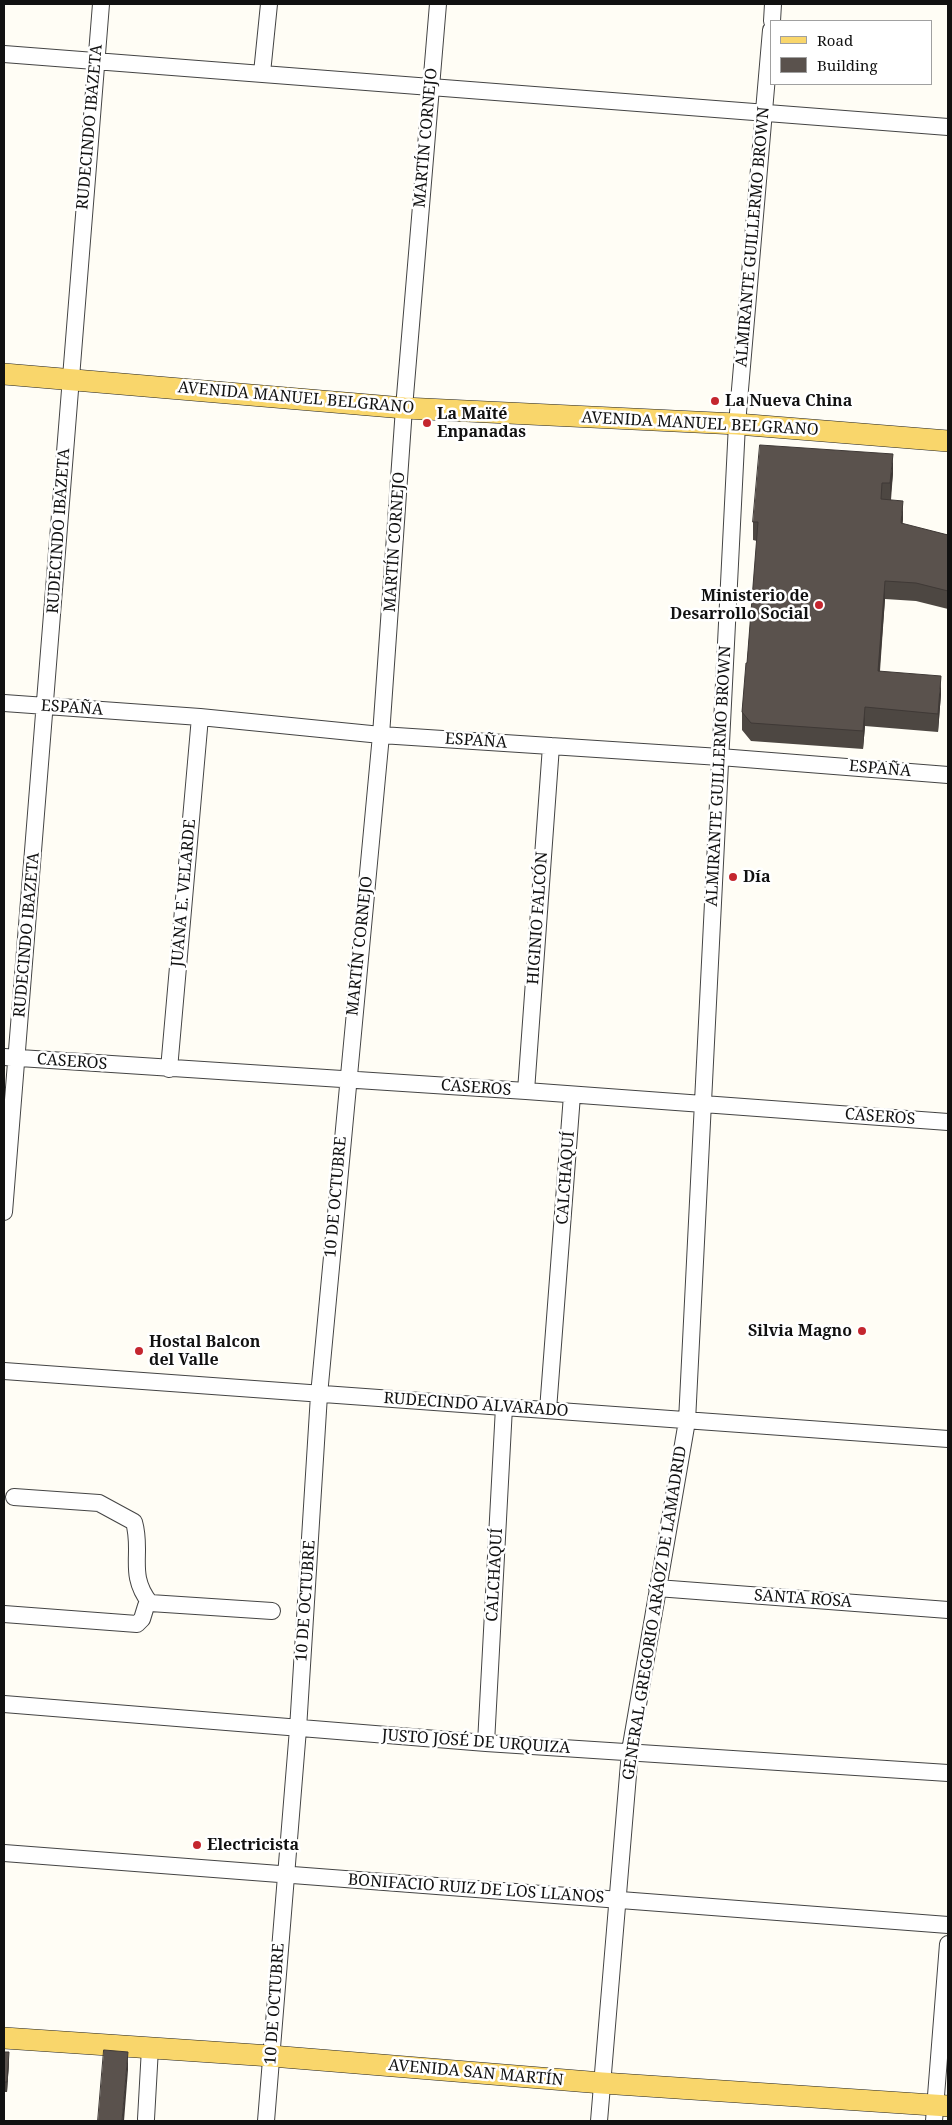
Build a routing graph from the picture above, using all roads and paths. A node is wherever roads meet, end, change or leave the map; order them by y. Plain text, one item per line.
1 (101, 4) edge
2 (269, 4) edge
3 (438, 4) edge
4 (773, 4) edge
5 (772, 20) edge
6 (770, 42) edge
7 (4, 54) edge
8 (95, 60) junction
9 (262, 73) junction
10 (430, 87) junction
11 (764, 112) junction
12 (948, 127) edge
13 (4, 374) edge
14 (71, 380) junction
15 (404, 408) junction
16 (737, 424) junction
17 (948, 441) edge
18 (4, 703) edge
19 (46, 706) junction
20 (200, 717) junction
21 (381, 735) junction
22 (551, 746) junction
23 (720, 757) junction
24 (948, 775) edge
25 (10, 1058) edge
26 (169, 1069) junction
27 (347, 1080) junction
28 (526, 1091) junction
29 (572, 1095) junction
30 (702, 1104) junction
31 (948, 1122) edge
32 (4, 1212) edge
33 (4, 1371) edge
34 (319, 1395) junction
35 (504, 1407) junction
36 (548, 1410) junction
37 (687, 1421) junction
38 (948, 1439) edge
39 (14, 1497) dead end
40 (657, 1588) junction
41 (150, 1603) junction
42 (948, 1610) edge
43 (272, 1611) dead end
44 (4, 1614) edge
45 (4, 1704) edge
46 (298, 1729) junction
47 (486, 1743) junction
48 (630, 1751) junction
49 (948, 1773) edge
50 (4, 1853) edge
51 (285, 1874) junction
52 (617, 1900) junction
53 (948, 1925) edge
54 (948, 1944) edge
55 (4, 2038) edge
56 (150, 2048) junction
57 (271, 2056) junction
58 (602, 2083) junction
59 (939, 2111) edge
60 (146, 2119) dead end
61 (266, 2121) edge
62 (599, 2121) edge

1 - 8 street, RUDECINDO IBAZETA
2 - 9 street
3 - 10 street, MARTÍN CORNEJO
4 - 5 street
6 - 11 street, ALMIRANTE GUILLERMO BROWN
7 - 8 street
8 - 9 street
8 - 14 street, RUDECINDO IBAZETA
9 - 10 street
10 - 11 street
10 - 15 street, MARTÍN CORNEJO
11 - 12 street
11 - 16 street, ALMIRANTE GUILLERMO BROWN
13 - 14 main road, AVENIDA MANUEL BELGRANO
14 - 15 main road, AVENIDA MANUEL BELGRANO
14 - 19 street, RUDECINDO IBAZETA
15 - 16 main road, AVENIDA MANUEL BELGRANO
15 - 21 street, MARTÍN CORNEJO
16 - 17 main road, AVENIDA MANUEL BELGRANO
16 - 23 street, ALMIRANTE GUILLERMO BROWN
18 - 19 street, ESPAÑA
19 - 20 street, ESPAÑA
19 - 25 street, RUDECINDO IBAZETA
20 - 21 street, ESPAÑA
20 - 26 street, JUANA E. VELARDE
21 - 22 street, ESPAÑA
21 - 27 street, MARTÍN CORNEJO
22 - 23 street, ESPAÑA
22 - 28 street, HIGINIO FALCÓN
23 - 24 street, ESPAÑA
23 - 30 street, ALMIRANTE GUILLERMO BROWN
25 - 26 street, CASEROS
25 - 32 street, RUDECINDO IBAZETA
26 - 27 street, CASEROS
27 - 28 street, CASEROS
27 - 34 street, 10 DE OCTUBRE
28 - 29 street, CASEROS
29 - 30 street, CASEROS
29 - 36 street, CALCHAQUÍ
30 - 31 street, CASEROS
30 - 37 street, GENERAL GREGORIO ARÁOZ DE LAMADRID
33 - 34 street, RUDECINDO ALVARADO
34 - 35 street, RUDECINDO ALVARADO
34 - 46 street, 10 DE OCTUBRE
35 - 36 street, RUDECINDO ALVARADO
35 - 47 street, CALCHAQUÍ
36 - 37 street, RUDECINDO ALVARADO
37 - 38 street, RUDECINDO ALVARADO
37 - 40 street, GENERAL GREGORIO ARÁOZ DE LAMADRID
39 - 41 street
40 - 42 street, SANTA ROSA
40 - 48 street, GENERAL GREGORIO ARÁOZ DE LAMADRID
41 - 43 street
41 - 44 street
45 - 46 street, JUSTO JOSÉ DE URQUIZA
46 - 47 street, JUSTO JOSÉ DE URQUIZA
46 - 51 street, 10 DE OCTUBRE
47 - 48 street, JUSTO JOSÉ DE URQUIZA
48 - 49 street, JUSTO JOSÉ DE URQUIZA
48 - 52 street, GENERAL GREGORIO ARÁOZ DE LAMADRID
50 - 51 street, BONIFACIO RUIZ DE LOS LLANOS
51 - 52 street, BONIFACIO RUIZ DE LOS LLANOS
51 - 57 street, 10 DE OCTUBRE
52 - 53 street, BONIFACIO RUIZ DE LOS LLANOS
52 - 58 street, GENERAL GREGORIO ARÁOZ DE LAMADRID
54 - 59 street
55 - 56 main road, AVENIDA SAN MARTÍN
56 - 57 main road, AVENIDA SAN MARTÍN
56 - 60 street
57 - 58 main road, AVENIDA SAN MARTÍN
57 - 61 street, 10 DE OCTUBRE
58 - 59 main road, AVENIDA SAN MARTÍN
58 - 62 street, GENERAL GREGORIO ARÁOZ DE LAMADRID

